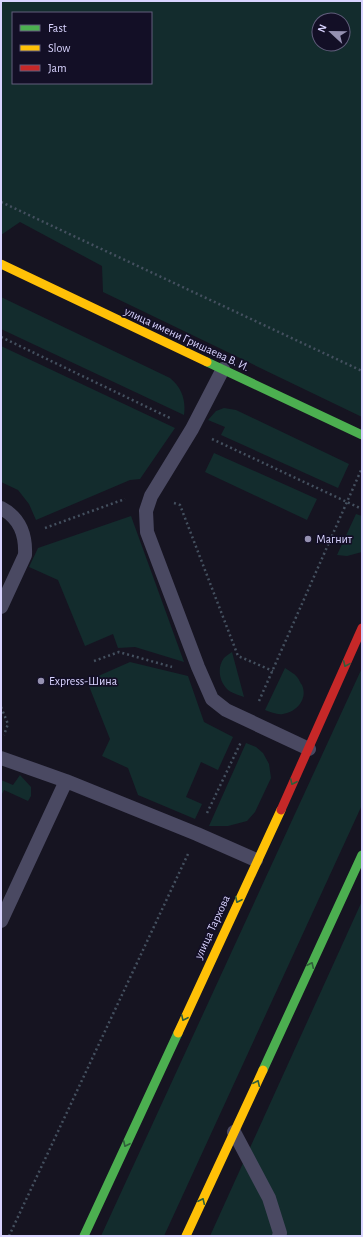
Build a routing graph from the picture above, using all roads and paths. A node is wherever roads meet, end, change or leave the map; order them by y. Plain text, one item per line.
1 (1, 202) edge
2 (1, 264) edge
3 (223, 369) junction
4 (362, 371) edge
5 (362, 435) edge
6 (151, 496) junction
7 (1, 508) edge
8 (24, 535) junction
9 (1, 607) edge
10 (362, 628) edge
11 (94, 661) dead end
12 (198, 667) junction
13 (273, 671) dead end
14 (1, 707) edge
15 (3, 737) dead end
16 (309, 749) junction
17 (1, 758) edge
18 (66, 782) junction
19 (362, 854) edge
20 (256, 860) junction
21 (1, 921) edge
22 (234, 1132) junction
23 (84, 1236) edge
24 (186, 1236) edge
25 (279, 1236) edge

1 - 4 path
2 - 3 main road, улица имени Гришаева В. И.
3 - 5 main road, улица имени Гришаева В. И.
3 - 6 lane
6 - 8 path
6 - 12 lane
6 - 13 path
7 - 8 lane
8 - 9 lane
10 -> 16 main road, улица Тархова
11 - 12 path
12 - 16 lane
14 - 15 path
16 -> 20 main road, улица Тархова
17 - 18 lane
18 - 20 lane
18 - 21 lane
22 -> 19 main road
20 -> 23 main road, улица Тархова
24 -> 22 main road
22 - 25 lane

